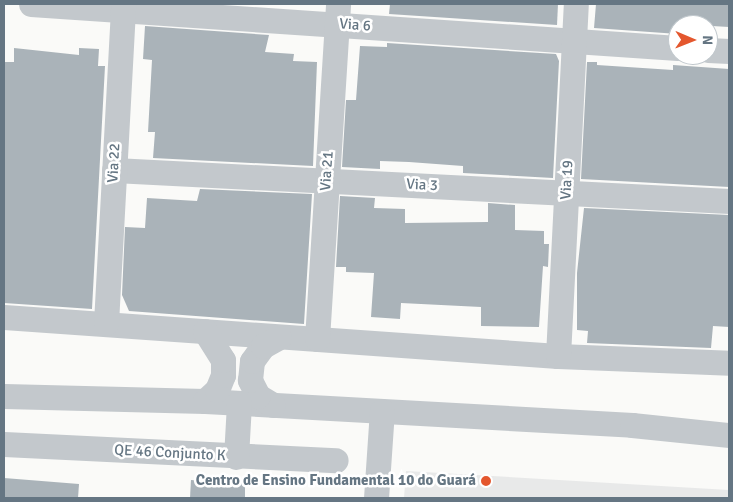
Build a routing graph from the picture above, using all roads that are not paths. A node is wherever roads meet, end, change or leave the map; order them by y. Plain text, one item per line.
1 (31, 4) edge
2 (576, 4) edge
3 (123, 7) edge
4 (337, 14) edge
5 (574, 41) junction
6 (668, 47) edge
7 (114, 170) junction
8 (327, 180) junction
9 (566, 193) junction
10 (729, 200) edge
11 (4, 317) edge
12 (106, 323) junction
13 (206, 331) junction
14 (279, 337) junction
15 (317, 339) junction
16 (558, 356) junction
17 (729, 363) edge
18 (4, 396) edge
19 (205, 401) junction
20 (238, 403) junction
21 (273, 405) junction
22 (382, 411) junction
23 (729, 435) edge
24 (4, 444) edge
25 (236, 456) junction
26 (336, 460) dead end
27 (376, 498) edge

1 - 3 street, Via 6
2 - 5 street, Via 19
3 - 4 street, Via 6
3 - 7 street, Via 22
4 - 5 street, Via 6
4 - 8 street, Via 21
5 - 6 street, Via 6
5 - 9 street, Via 19
7 - 8 street, Via 3
7 - 12 street, Via 22
8 - 9 street, Via 3
8 - 15 street, Via 21
9 - 10 street, Via 3
9 - 16 street, Via 19
11 - 12 street
12 - 13 street
13 - 14 street
13 - 19 street
14 - 15 street
14 - 21 street
15 - 16 street
16 - 17 street
18 - 19 street
19 - 20 street
20 - 21 street
20 - 25 street
21 - 22 street
22 - 23 street
22 - 27 street
24 - 25 street, QE 46 Conjunto K
25 - 26 street, QE 46 Conjunto K

